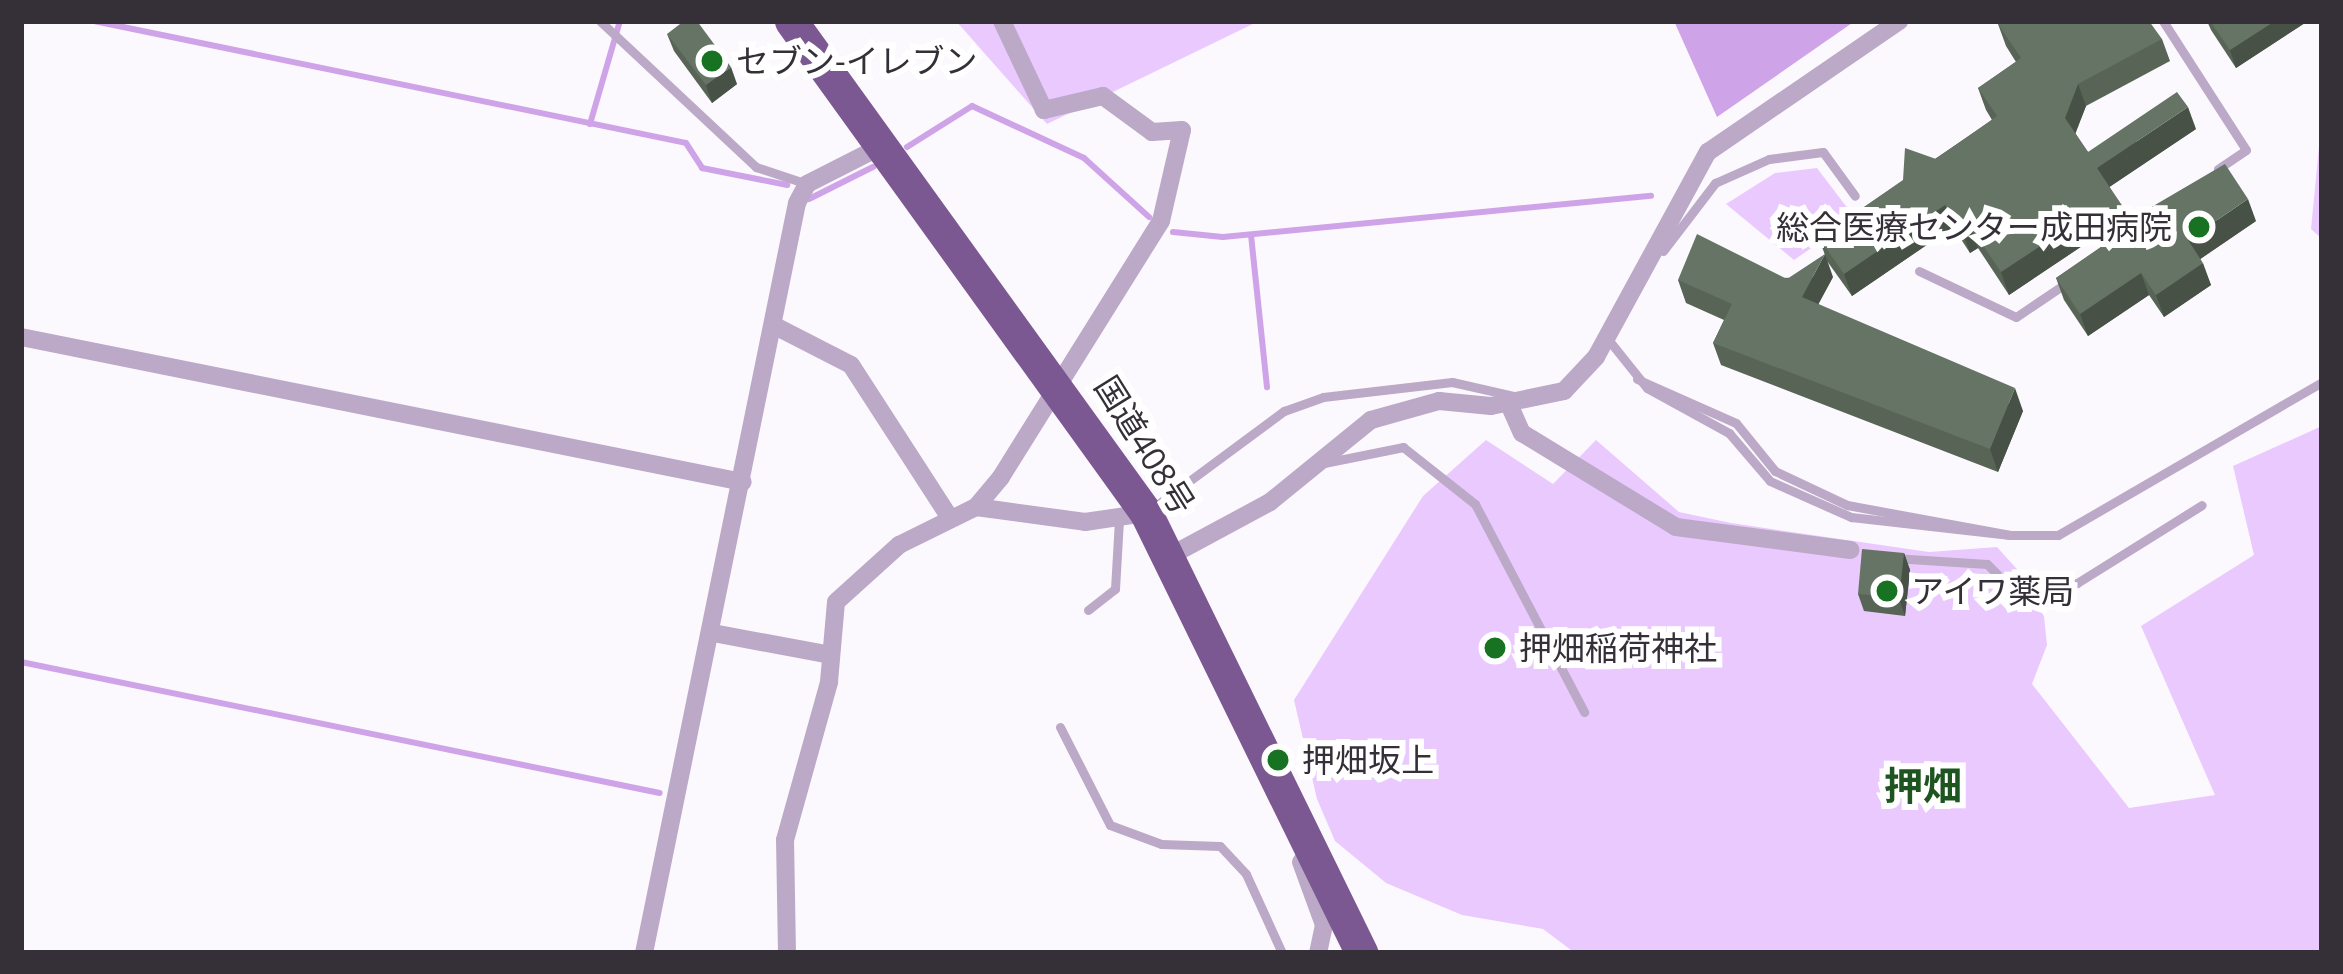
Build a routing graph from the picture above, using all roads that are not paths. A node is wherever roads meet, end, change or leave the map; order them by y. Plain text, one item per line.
1 (791, 21) edge
2 (1002, 21) edge
3 (2163, 21) edge
4 (1901, 22) edge
5 (604, 25) edge
6 (884, 145) junction
7 (807, 184) junction
8 (2195, 185) edge
9 (1855, 196) dead end
10 (1643, 264) junction
11 (1919, 271) dead end
12 (2082, 272) edge
13 (776, 326) junction
14 (21, 337) edge
15 (1607, 338) junction
16 (2322, 382) edge
17 (1060, 383) junction
18 (1517, 400) junction
19 (1318, 464) junction
20 (743, 482) junction
21 (2202, 506) dead end
22 (976, 507) junction
23 (948, 515) junction
24 (1132, 516) junction
25 (1856, 551) edge
26 (1875, 555) edge
27 (1168, 557) junction
28 (1088, 610) dead end
29 (713, 633) junction
30 (825, 654) junction
31 (1584, 712) dead end
32 (1060, 727) dead end
33 (1262, 754) junction
34 (644, 953) edge
35 (787, 953) edge
36 (1282, 953) edge
37 (1318, 953) edge
38 (1362, 953) edge

1 - 6 highway, 国道408号
2 - 17 street
3 - 8 lane
4 - 10 street
5 - 7 lane
6 - 7 street
6 - 17 highway, 国道408号
7 - 13 street
9 - 10 lane
10 - 15 street
11 - 12 lane
13 - 20 street
13 - 23 street
14 - 20 street
15 - 16 lane
15 - 18 street
17 - 22 street
17 - 24 highway, 国道408号
18 - 19 street
18 - 24 lane
18 - 25 street
19 - 27 street
19 - 31 lane
20 - 29 street
21 - 26 lane
22 - 23 street
22 - 24 street
23 - 30 street
24 - 27 highway, 国道408号
24 - 28 lane
27 - 33 highway, 国道408号
29 - 30 street
29 - 34 street
30 - 35 street
32 - 36 lane
33 - 37 street
33 - 38 highway, 国道408号

